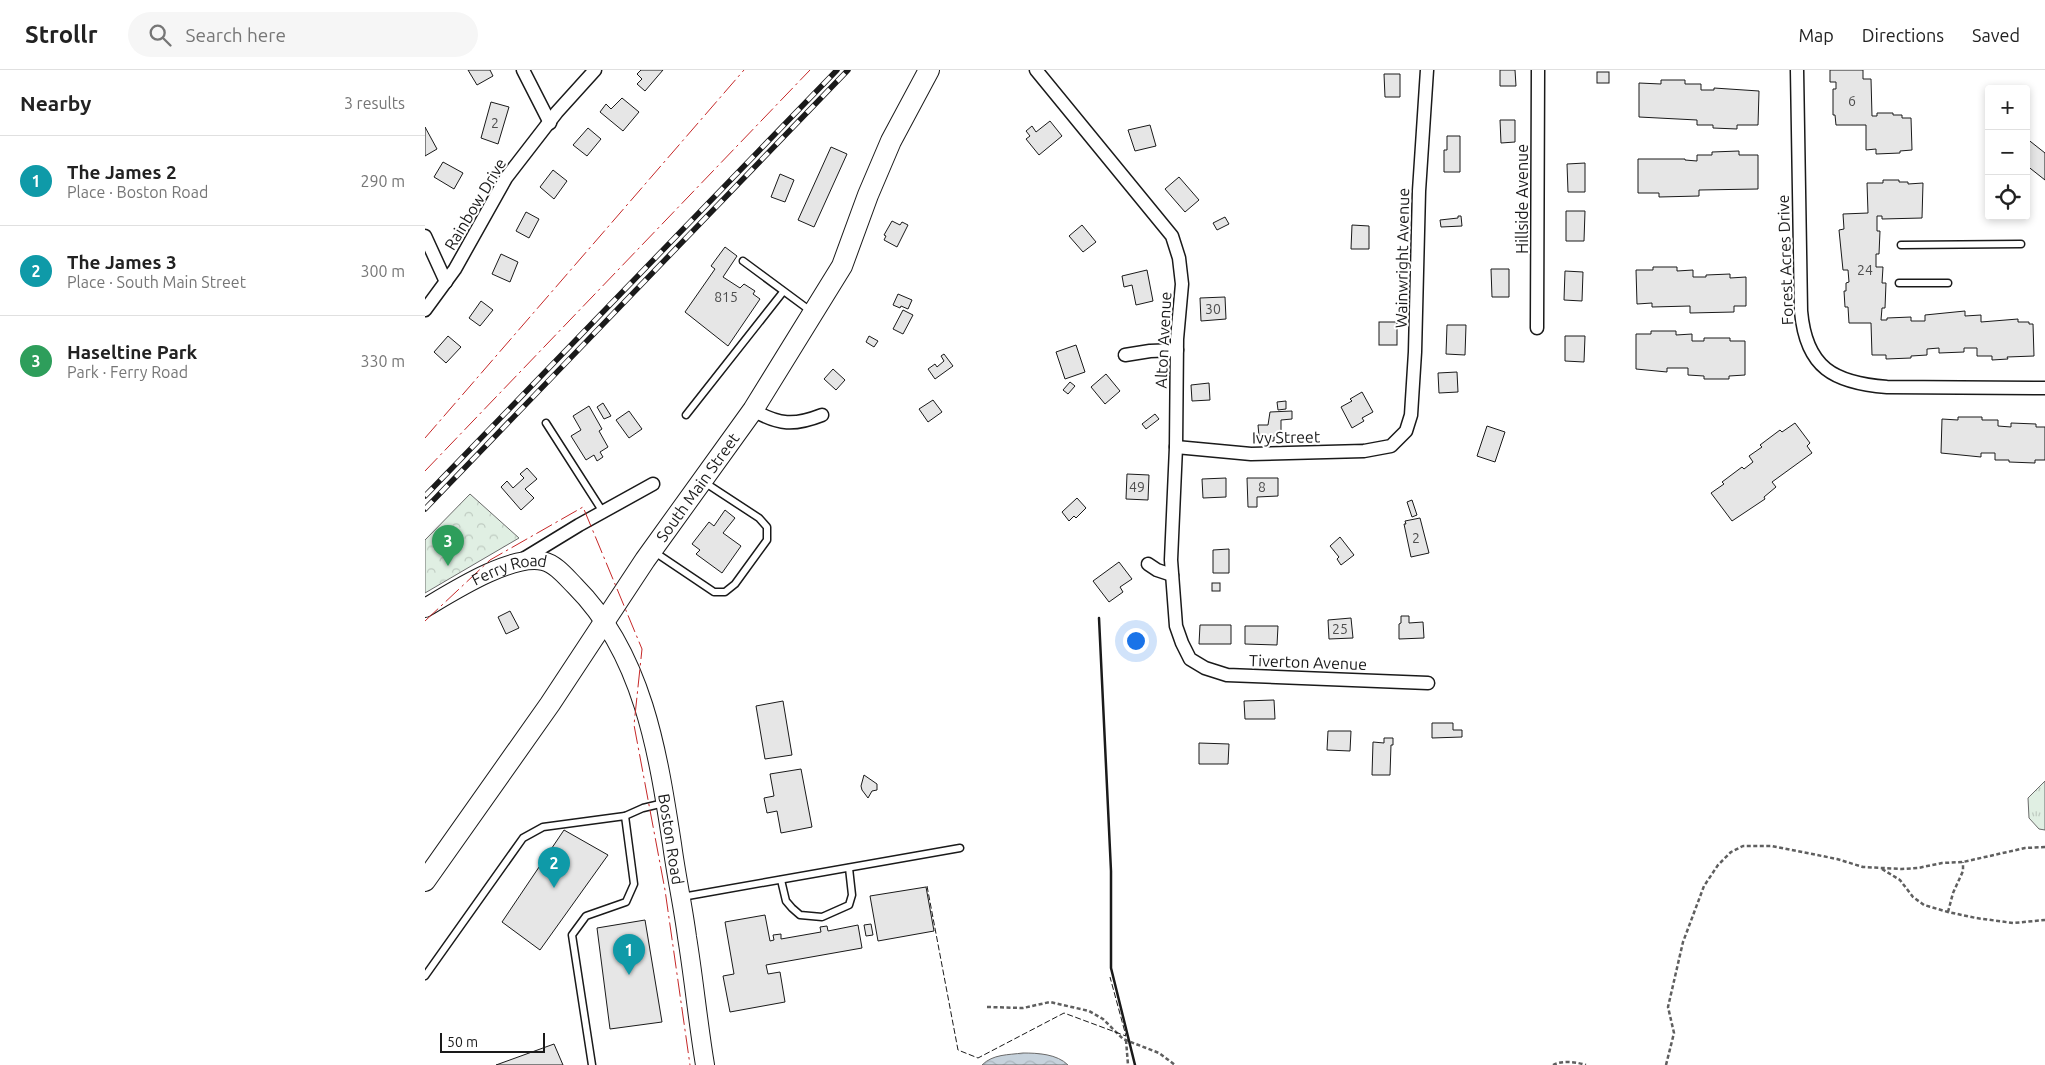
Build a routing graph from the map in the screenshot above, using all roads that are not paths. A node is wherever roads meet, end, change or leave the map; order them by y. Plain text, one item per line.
1 (523, 70) edge
2 (595, 70) edge
3 (929, 70) edge
4 (1036, 70) edge
5 (1427, 70) edge
6 (1538, 70) edge
7 (1797, 70) edge
8 (550, 123) junction
9 (425, 236) edge
10 (2021, 244) dead end
11 (1901, 245) dead end
12 (743, 261) dead end
13 (446, 282) junction
14 (1948, 282) dead end
15 (1899, 283) dead end
16 (783, 292) junction
17 (425, 310) edge
18 (813, 313) junction
19 (1537, 328) dead end
20 (1177, 350) junction
21 (1125, 355) dead end
22 (2045, 388) edge
23 (753, 410) junction
24 (686, 415) dead end
25 (822, 415) dead end
26 (546, 423) dead end
27 (1395, 443) joint
28 (1176, 447) junction
29 (702, 480) junction
30 (653, 484) dead end
31 (603, 512) junction
32 (652, 550) junction
33 (516, 563) junction
34 (1148, 564) dead end
35 (1172, 576) junction
36 (425, 608) edge
37 (605, 623) junction
38 (1190, 659) joint
39 (1428, 682) dead end
40 (666, 803) junction
41 (625, 816) junction
42 (960, 848) dead end
43 (849, 868) junction
44 (781, 880) junction
45 (425, 881) edge
46 (681, 897) junction
47 (425, 976) edge
48 (592, 1065) edge
49 (705, 1065) edge

1 - 8 street
2 - 8 street, Rainbow Drive
3 - 18 main road, South Main Street
4 - 20 street, Alton Avenue
5 - 27 street, Wainwright Avenue
6 - 19 street, Hillside Avenue
7 - 22 street, Forest Acres Drive
8 - 13 street, Rainbow Drive
9 - 13 street
10 - 11 lane
12 - 16 lane
13 - 17 street, Rainbow Drive
14 - 15 lane
16 - 18 lane
16 - 24 lane
18 - 23 main road, South Main Street
20 - 21 street
20 - 28 street, Alton Avenue
23 - 25 street
23 - 29 main road, South Main Street
26 - 31 lane
27 - 28 street, Ivy Street
28 - 35 street, Alton Avenue
29 - 32 main road, South Main Street
29 - 32 lane
30 - 31 street
31 - 33 street
32 - 37 main road, South Main Street
33 - 36 street, Ferry Road
33 - 37 street, Ferry Road
34 - 35 street
35 - 38 street, Alton Avenue
37 - 40 street, Boston Road
37 - 45 main road, South Main Street
38 - 39 street, Tiverton Avenue
40 - 41 lane
40 - 46 street, Boston Road
41 - 47 lane
41 - 48 lane
42 - 43 lane
43 - 44 lane
43 - 44 lane
44 - 46 lane
46 - 49 street, Boston Road

